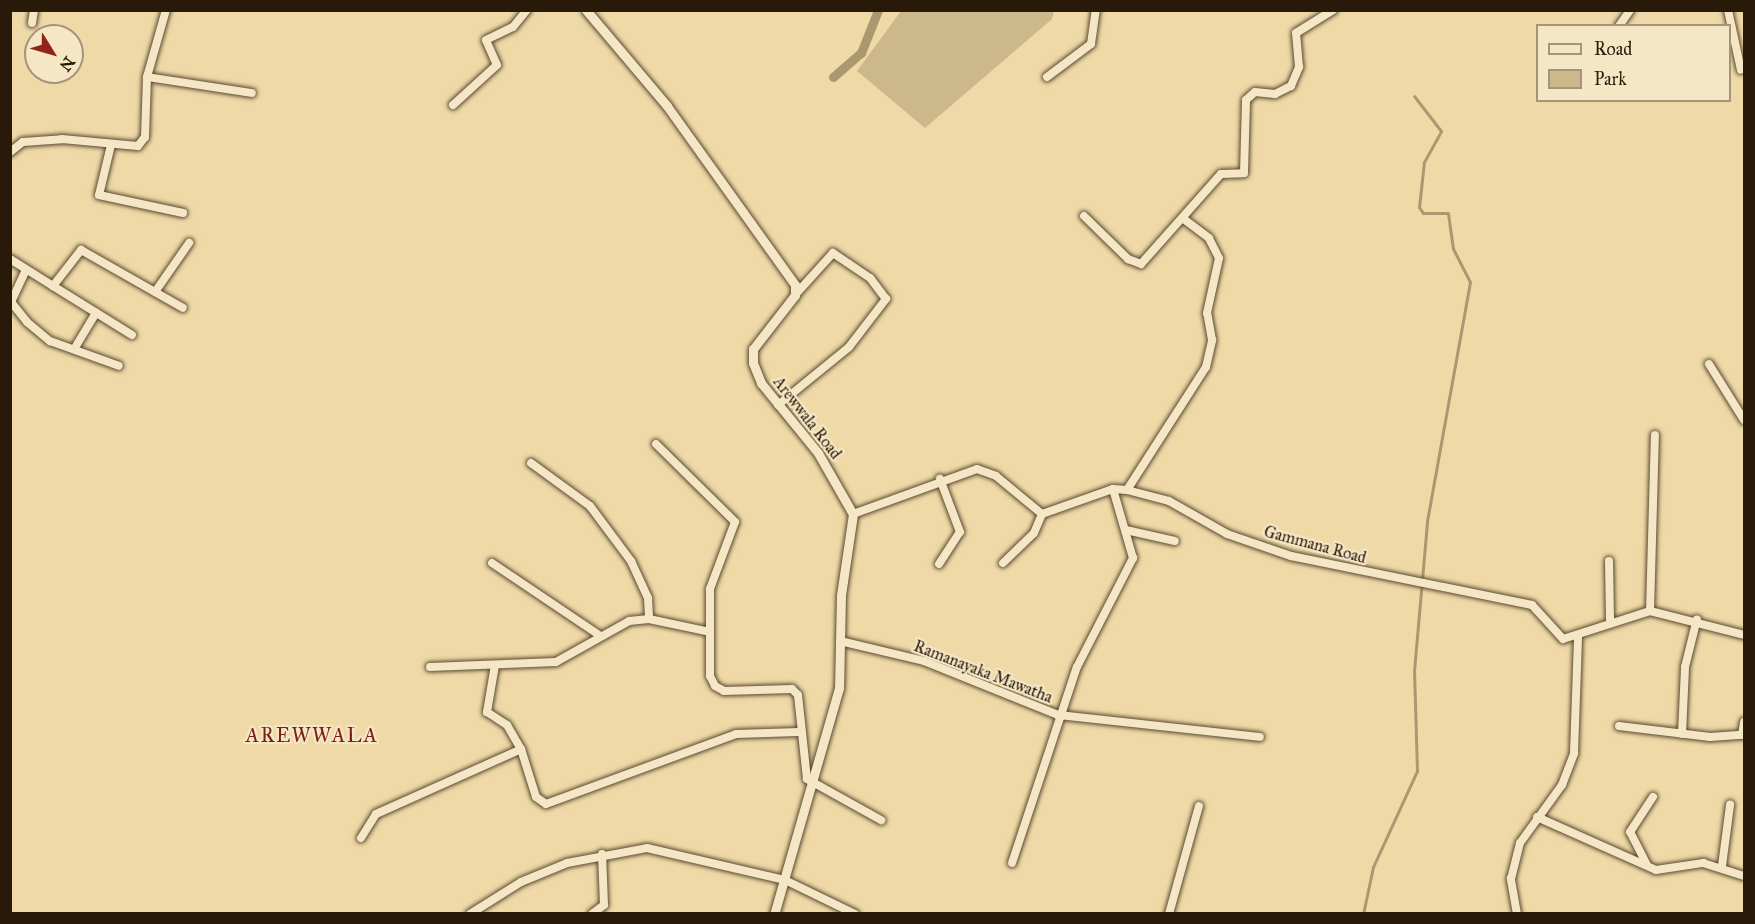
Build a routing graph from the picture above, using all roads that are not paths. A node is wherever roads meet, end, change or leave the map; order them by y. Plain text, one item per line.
1 (34, 10) edge
2 (166, 10) edge
3 (527, 10) edge
4 (586, 10) edge
5 (1096, 10) edge
6 (1333, 10) edge
7 (1630, 10) edge
8 (1728, 10) edge
9 (32, 23) dead end
10 (1620, 24) edge
11 (1741, 70) dead end
12 (147, 77) junction
13 (1047, 77) dead end
14 (252, 93) dead end
15 (453, 105) dead end
16 (111, 145) junction
17 (10, 152) edge
18 (183, 213) dead end
19 (1084, 216) dead end
20 (1185, 220) junction
21 (189, 243) dead end
22 (10, 259) edge
23 (24, 272) junction
24 (53, 286) junction
25 (155, 292) junction
26 (795, 295) junction
27 (11, 302) edge
28 (183, 308) dead end
29 (96, 313) junction
30 (132, 335) dead end
31 (76, 346) junction
32 (1709, 364) dead end
33 (118, 366) dead end
34 (778, 405) junction
35 (1744, 420) edge
36 (1655, 435) dead end
37 (656, 444) dead end
38 (531, 463) dead end
39 (940, 479) junction
40 (1113, 489) junction
41 (1127, 490) junction
42 (853, 514) junction
43 (1042, 514) junction
44 (1125, 530) junction
45 (1175, 542) dead end
46 (1609, 561) dead end
47 (492, 563) dead end
48 (1003, 563) dead end
49 (939, 564) dead end
50 (1650, 611) junction
51 (648, 619) junction
52 (1697, 619) junction
53 (1611, 620) junction
54 (710, 632) junction
55 (599, 635) junction
56 (1744, 636) edge
57 (1578, 637) junction
58 (840, 641) junction
59 (495, 665) junction
60 (430, 667) dead end
61 (1058, 715) junction
62 (1744, 722) edge
63 (1619, 726) dead end
64 (799, 732) junction
65 (1682, 734) junction
66 (1260, 737) dead end
67 (521, 749) junction
68 (813, 785) junction
69 (1653, 797) dead end
70 (1730, 805) dead end
71 (1199, 806) dead end
72 (1537, 817) junction
73 (881, 820) dead end
74 (361, 838) dead end
75 (602, 854) junction
76 (1012, 863) dead end
77 (1722, 866) junction
78 (1648, 867) junction
79 (1744, 876) edge
80 (785, 880) junction
81 (470, 914) edge
82 (592, 914) edge
83 (774, 914) edge
84 (855, 914) edge
85 (1168, 914) edge
86 (1517, 914) edge

1 - 9 street
2 - 12 street
3 - 15 street
4 - 26 street
5 - 13 street
6 - 20 street
7 - 10 street
8 - 11 street
12 - 14 street
12 - 16 street
16 - 17 street
16 - 18 street
19 - 20 street
20 - 41 street
21 - 25 street
22 - 23 street
23 - 24 street
23 - 27 street
24 - 25 street
24 - 29 street
25 - 28 street
26 - 34 street, Arewwala Road
26 - 34 street
27 - 31 street
29 - 30 street
29 - 31 street
31 - 33 street
32 - 35 street
34 - 42 street, Arewwala Road
36 - 50 street
37 - 54 street
38 - 51 street
39 - 42 street
39 - 43 street
39 - 49 street
40 - 41 street, Gammana Road
40 - 43 street, Gammana Road
40 - 44 street
41 - 57 street, Gammana Road
42 - 58 street
43 - 48 street
44 - 45 street
44 - 61 street
46 - 53 street
47 - 55 street
50 - 52 street
50 - 53 street
51 - 54 street
51 - 55 street
52 - 56 street
52 - 65 street
53 - 57 street
54 - 64 street
55 - 59 street
57 - 72 street
58 - 61 street, Ramanayaka Mawatha
58 - 68 street
59 - 60 street
59 - 67 street
61 - 66 street, Ramanayaka Mawatha
61 - 76 street
62 - 65 street
63 - 65 street
64 - 67 street
64 - 68 street
67 - 74 street
68 - 73 street
68 - 80 street
69 - 78 street
70 - 77 street
71 - 85 street
72 - 78 street
72 - 86 street
75 - 80 street
75 - 81 street
75 - 82 street
77 - 78 street
77 - 79 street
80 - 83 street
80 - 84 street

